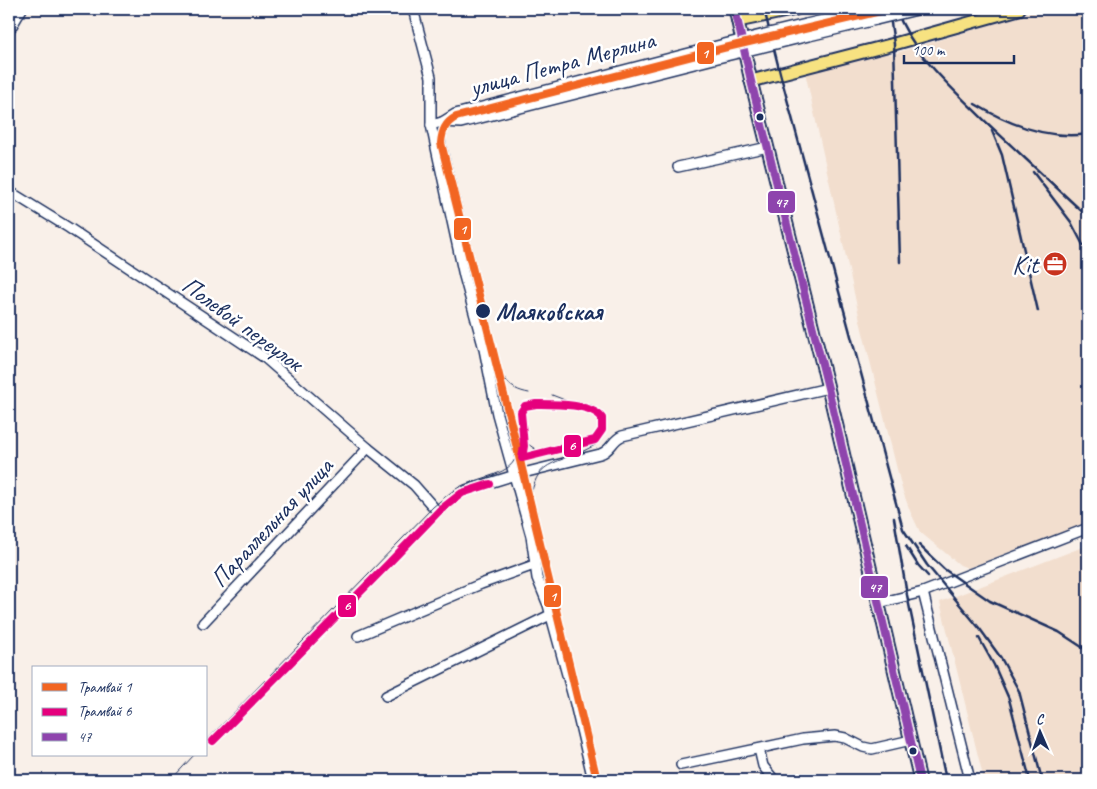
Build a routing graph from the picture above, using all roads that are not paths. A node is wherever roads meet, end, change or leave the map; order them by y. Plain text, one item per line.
1 (22, 9) edge
2 (413, 9) edge
3 (735, 9) edge
4 (796, 9) edge
5 (871, 9) edge
6 (921, 9) edge
7 (1019, 9) edge
8 (738, 21) junction
9 (9, 31) edge
10 (751, 81) junction
11 (442, 122) junction
12 (431, 125) junction
13 (768, 147) junction
14 (678, 167) dead end
15 (9, 191) edge
16 (828, 388) junction
17 (368, 448) junction
18 (515, 475) junction
19 (467, 490) dead end
20 (436, 510) dead end
21 (1088, 528) edge
22 (534, 565) junction
23 (923, 592) junction
24 (878, 603) junction
25 (550, 615) junction
26 (203, 623) dead end
27 (358, 636) dead end
28 (386, 696) dead end
29 (911, 740) junction
30 (759, 749) junction
31 (681, 765) dead end
32 (593, 780) edge
33 (774, 780) edge
34 (920, 780) edge
35 (970, 780) edge

1 - 9 street
2 - 12 street
3 - 8 main road
4 - 8 main road
5 - 11 street, улица Петра Мерлина, bridge
6 - 11 street, улица Петра Мерлина, bridge
7 - 10 main road
8 - 10 main road
10 - 13 main road
11 - 12 street, улица Петра Мерлина
12 - 18 street
13 - 14 street
13 - 16 main road
15 - 17 street, Полевой переулок
16 - 18 street
16 - 24 main road
17 - 20 street, Полевой переулок
17 - 26 street, Параллельная улица
18 - 19 street
18 - 22 street
21 - 23 street
22 - 25 street
22 - 27 street
23 - 24 street
23 - 35 street
24 - 29 main road
25 - 28 street
25 - 32 street
29 - 30 street
29 - 34 main road
30 - 31 street
30 - 33 street

